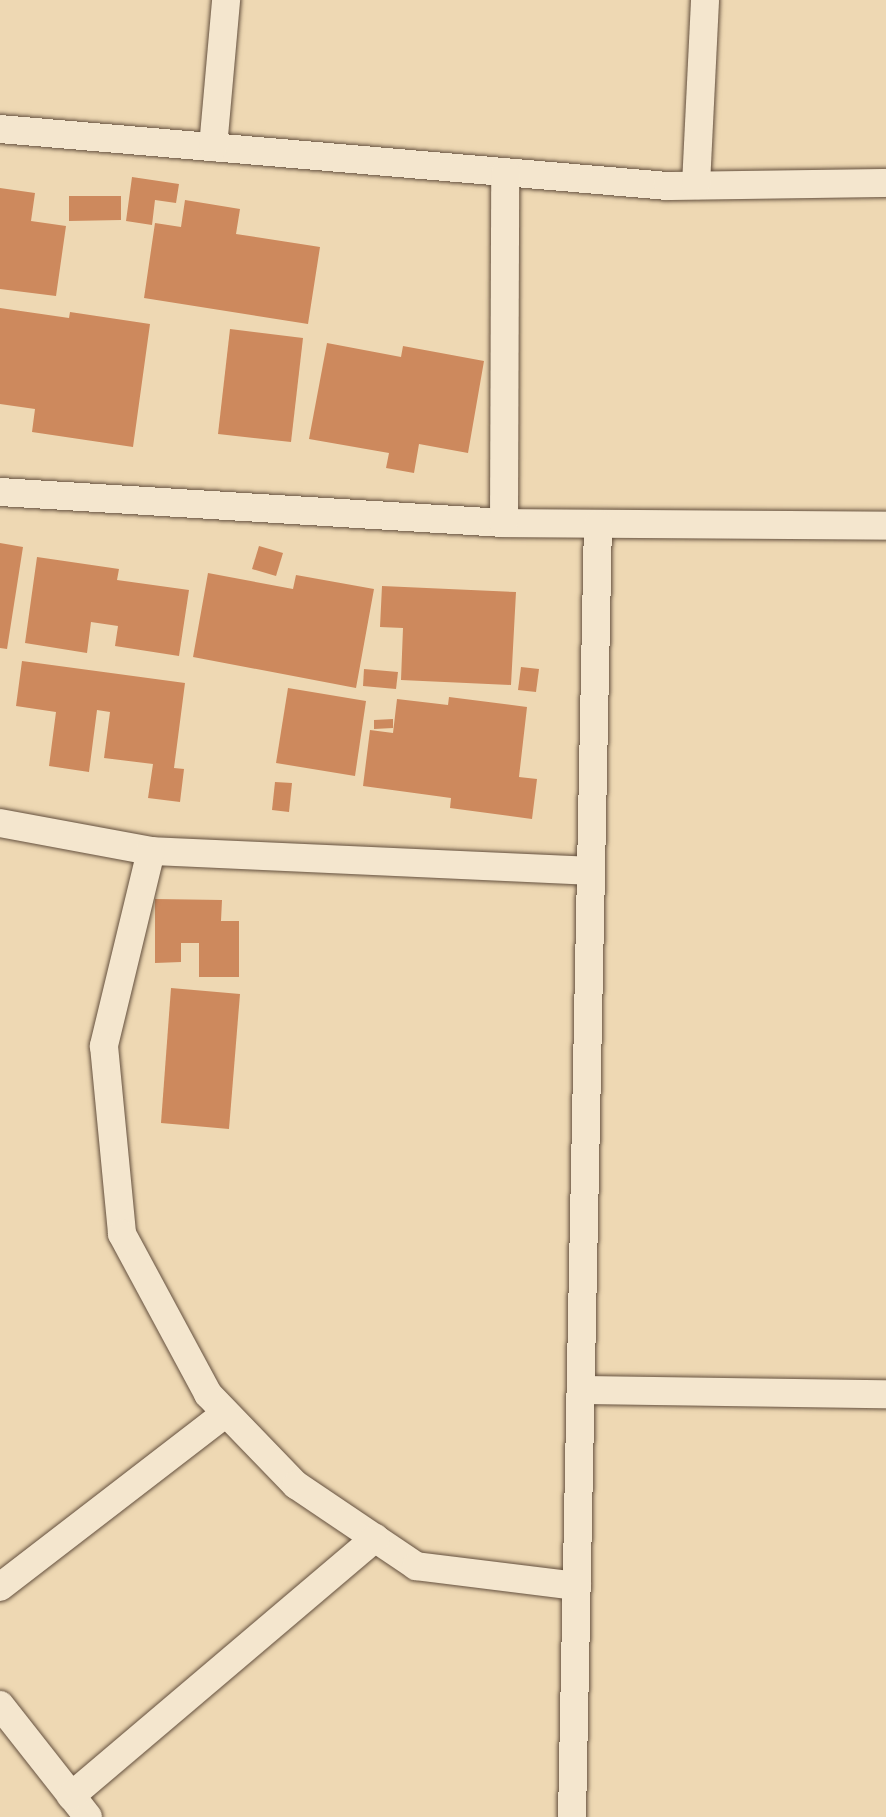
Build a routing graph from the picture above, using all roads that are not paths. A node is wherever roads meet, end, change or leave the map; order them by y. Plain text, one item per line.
1 (226, 0) edge
2 (705, 0) edge
3 (0, 129) edge
4 (213, 147) junction
5 (505, 172) junction
6 (886, 183) edge
7 (696, 185) junction
8 (0, 492) edge
9 (504, 523) junction
10 (598, 524) junction
11 (886, 526) edge
12 (0, 824) edge
13 (151, 851) junction
14 (591, 871) junction
15 (581, 1390) junction
16 (886, 1394) edge
17 (226, 1413) junction
18 (375, 1538) junction
19 (577, 1586) junction
20 (0, 1587) edge
21 (0, 1705) edge
22 (80, 1806) edge
23 (572, 1817) edge

1 - 4 street
2 - 7 street
3 - 4 street
4 - 5 street
5 - 7 street
5 - 9 street
6 - 7 street
8 - 9 street
9 - 10 street
10 - 11 street
10 - 14 street
12 - 13 street
13 - 14 street
13 - 17 street
14 - 15 street
15 - 16 street
15 - 19 street
17 - 18 street
17 - 20 street
18 - 19 street
18 - 22 street
19 - 23 street
21 - 22 street

